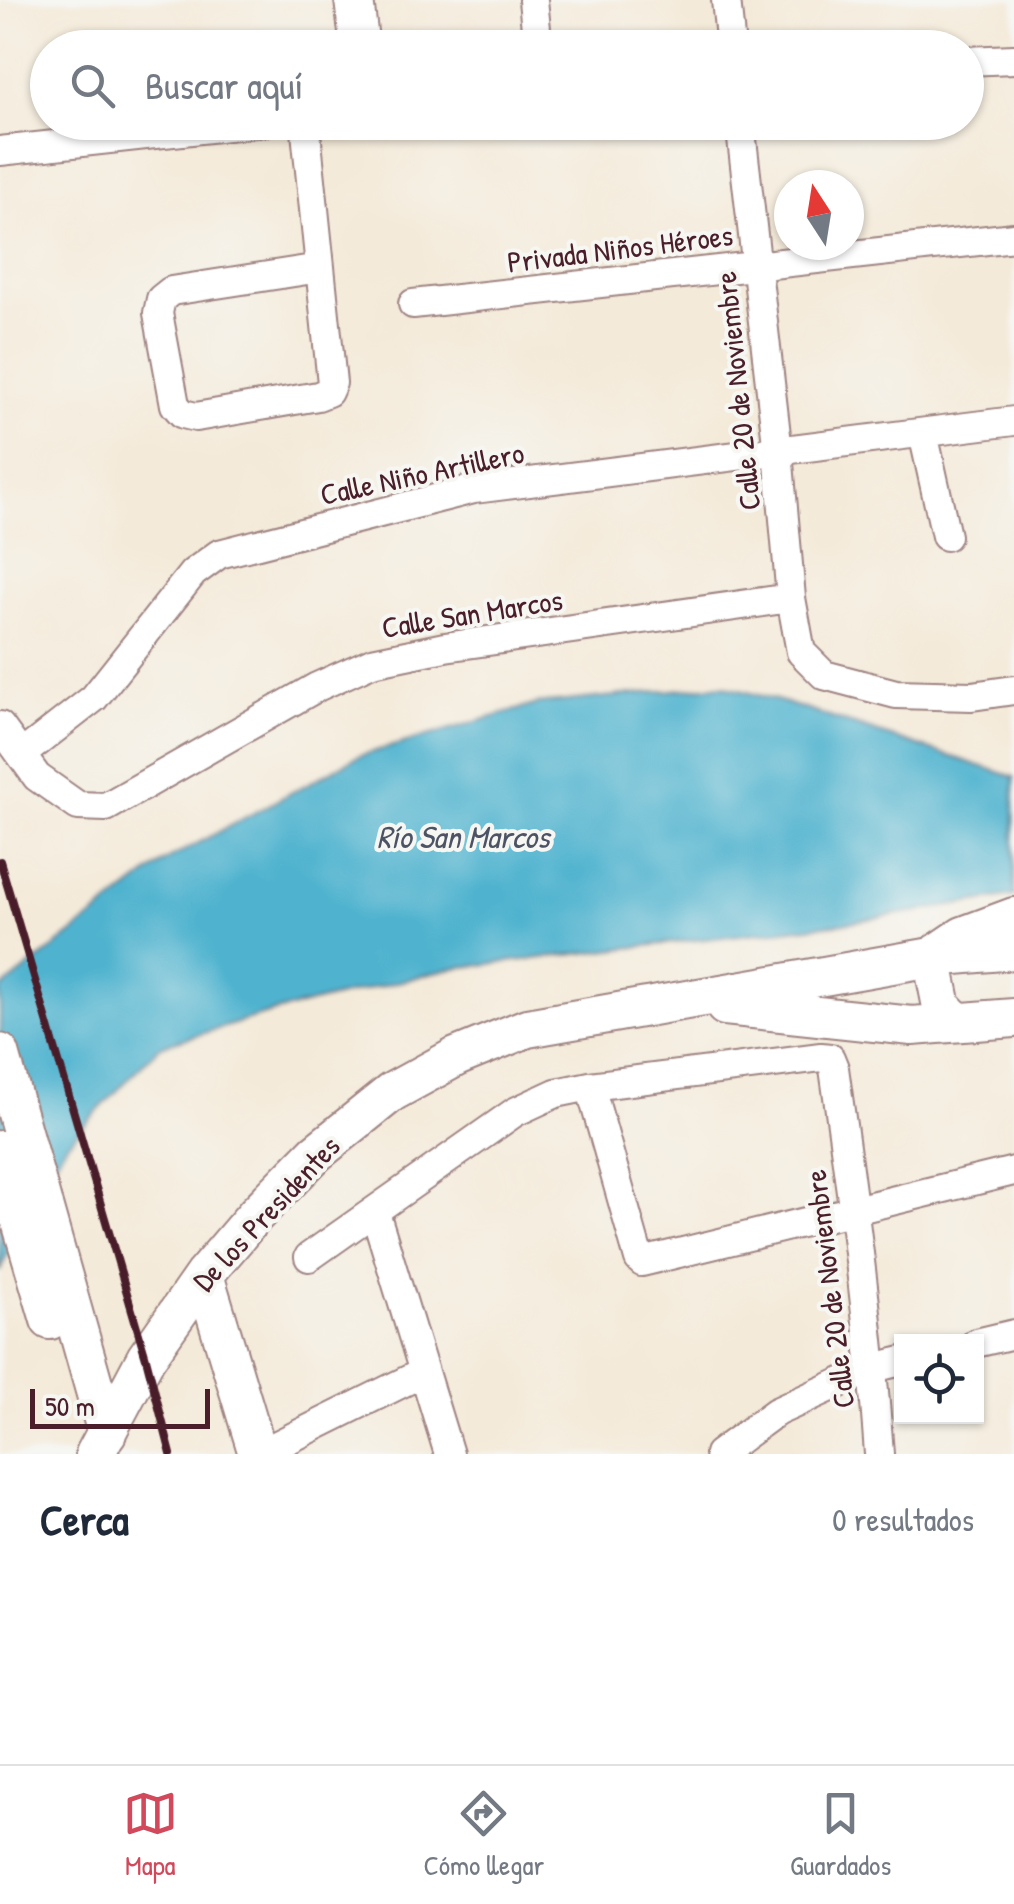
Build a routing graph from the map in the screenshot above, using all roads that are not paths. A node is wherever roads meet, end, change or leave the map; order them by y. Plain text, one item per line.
1 (354, 0) edge
2 (533, 0) edge
3 (726, 0) edge
4 (358, 30) edge
5 (536, 30) edge
6 (729, 30) edge
7 (1014, 59) edge
8 (984, 60) edge
9 (100, 140) edge
10 (307, 140) edge
11 (742, 140) edge
12 (0, 151) edge
13 (1014, 237) edge
14 (756, 264) junction
15 (320, 268) junction
16 (412, 304) dead end
17 (1014, 421) edge
18 (923, 433) junction
19 (778, 452) junction
20 (946, 536) dead end
21 (791, 598) junction
22 (1014, 690) edge
23 (0, 726) edge
24 (21, 755) junction
25 (1014, 917) edge
26 (1014, 950) edge
27 (932, 956) junction
28 (678, 1000) junction
29 (1014, 1018) edge
30 (957, 1022) junction
31 (0, 1052) edge
32 (590, 1086) junction
33 (0, 1150) edge
34 (1014, 1171) edge
35 (854, 1208) junction
36 (375, 1212) junction
37 (37, 1231) junction
38 (309, 1257) dead end
39 (204, 1274) junction
40 (1014, 1334) edge
41 (984, 1341) edge
42 (894, 1363) edge
43 (873, 1368) junction
44 (424, 1372) junction
45 (96, 1447) edge
46 (258, 1454) edge
47 (449, 1454) edge
48 (719, 1454) edge
49 (879, 1454) edge

1 - 4 main road
2 - 5 street
3 - 6 street
7 - 8 street
9 - 12 street
10 - 15 street
11 - 14 street, Calle 20 de Noviembre
13 - 14 street, Privada Niños Héroes
14 - 16 street, Privada Niños Héroes
14 - 19 street, Calle 20 de Noviembre
15 - 15 street
17 - 18 street, Calle Niño Artillero
18 - 19 street, Calle Niño Artillero
18 - 20 street
19 - 21 street, Calle 20 de Noviembre
19 - 24 street, Calle Niño Artillero
21 - 22 street, Calle 20 de Noviembre
21 - 24 street, Calle San Marcos
23 - 24 street
25 - 27 main road
26 - 27 main road, De los Presidentes
27 - 28 main road, De los Presidentes
27 - 30 main road
28 - 30 main road, De los Presidentes
28 - 39 main road, De los Presidentes
29 - 30 main road, De los Presidentes
31 - 37 main road
32 - 35 street, Calle 20 de Noviembre
32 - 35 street
32 - 36 street
33 - 37 main road
34 - 35 street
35 - 43 street, Calle 20 de Noviembre
36 - 38 street
36 - 44 street
37 - 45 main road
39 - 45 main road, De los Presidentes
39 - 46 main road
40 - 41 street
42 - 43 street
43 - 48 street
43 - 49 street, Calle 20 de Noviembre
44 - 46 street
44 - 47 street

